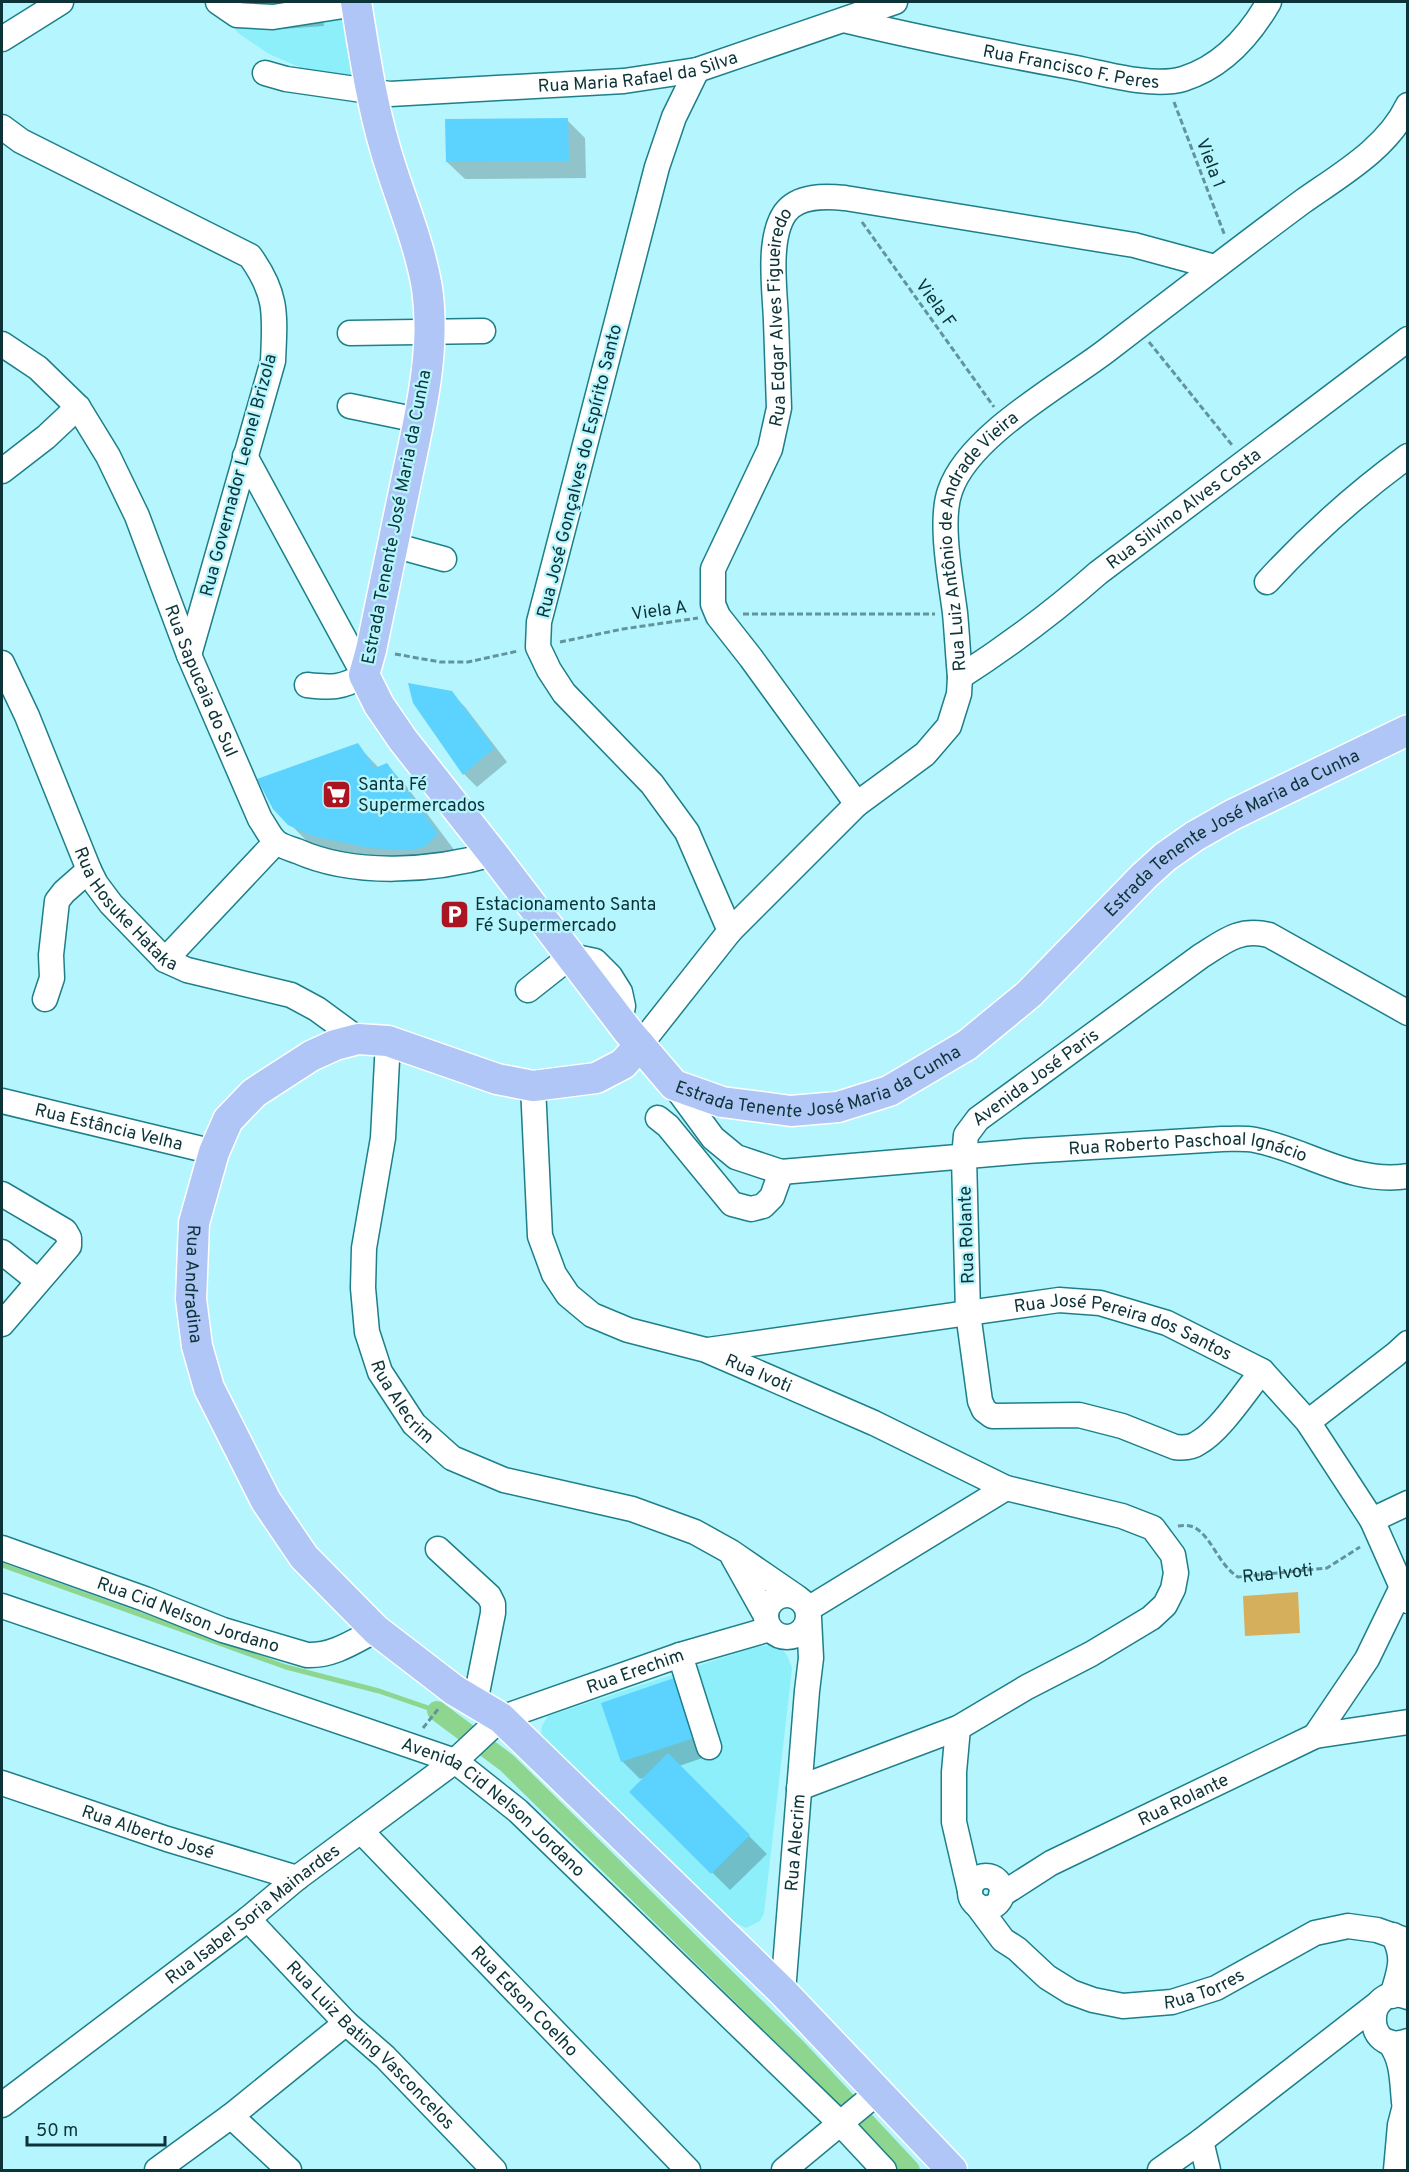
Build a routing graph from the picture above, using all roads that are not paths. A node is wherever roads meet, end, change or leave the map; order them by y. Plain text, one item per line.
1 (218, 2) edge
2 (895, 2) edge
3 (1269, 2) edge
4 (57, 3) edge
5 (356, 3) edge
6 (844, 20) junction
7 (2, 39) edge
8 (697, 70) junction
9 (265, 73) dead end
10 (371, 92) junction
11 (1407, 105) edge
12 (2, 127) edge
13 (1223, 261) junction
14 (483, 331) dead end
15 (429, 332) junction
16 (350, 333) dead end
17 (1407, 339) edge
18 (2, 344) edge
19 (350, 406) dead end
20 (78, 407) junction
21 (418, 420) junction
22 (244, 456) junction
23 (1407, 456) edge
24 (2, 471) edge
25 (393, 545) junction
26 (444, 559) dead end
27 (1267, 582) dead end
28 (189, 655) junction
29 (2, 663) edge
30 (368, 663) junction
31 (960, 677) junction
32 (307, 685) dead end
33 (1403, 734) edge
34 (857, 804) junction
35 (276, 842) junction
36 (493, 854) junction
37 (88, 870) junction
38 (729, 932) junction
39 (571, 956) junction
40 (165, 960) junction
41 (528, 990) dead end
42 (45, 999) dead end
43 (1407, 1013) edge
44 (358, 1039) junction
45 (388, 1041) junction
46 (640, 1046) junction
47 (674, 1085) junction
48 (533, 1086) junction
49 (2, 1101) edge
50 (658, 1118) dead end
51 (214, 1152) junction
52 (964, 1157) junction
53 (781, 1172) junction
54 (1407, 1176) edge
55 (2, 1194) edge
56 (2, 1252) edge
57 (38, 1281) junction
58 (968, 1313) junction
59 (2, 1324) edge
60 (706, 1350) junction
61 (1404, 1352) edge
62 (1262, 1371) junction
63 (1308, 1422) junction
64 (1006, 1488) junction
65 (1407, 1503) edge
66 (1376, 1528) junction
67 (2, 1548) edge
68 (438, 1549) dead end
69 (731, 1552) junction
70 (1405, 1594) edge
71 (2, 1606) edge
72 (804, 1608) junction
73 (775, 1628) junction
74 (375, 1630) junction
75 (680, 1655) junction
76 (807, 1691) junction
77 (475, 1703) junction
78 (1407, 1722) edge
79 (493, 1724) junction
80 (958, 1728) junction
81 (1315, 1736) junction
82 (709, 1747) dead end
83 (461, 1756) junction
84 (2, 1783) edge
85 (799, 1788) junction
86 (361, 1831) junction
87 (297, 1878) junction
88 (988, 1891) junction
89 (248, 1919) junction
90 (1400, 1938) edge
91 (783, 1992) junction
92 (1393, 1998) edge
93 (346, 2023) junction
94 (1393, 2041) edge
95 (1318, 2051) junction
96 (1406, 2098) edge
97 (2, 2105) edge
98 (858, 2109) junction
99 (231, 2116) junction
100 (1201, 2141) junction
101 (157, 2170) edge
102 (289, 2170) edge
103 (494, 2170) edge
104 (688, 2170) edge
105 (784, 2170) edge
106 (884, 2170) edge
107 (952, 2170) edge
108 (1160, 2170) edge
109 (1208, 2170) edge
110 (1395, 2170) edge

1 - 5 street
2 - 6 street, Rua Maria Rafael da Silva
3 - 6 street, Rua Francisco F. Peres
4 - 7 street
5 - 10 main road, Estrada Tenente José Maria da Cunha
6 - 8 street, Rua Maria Rafael da Silva
8 - 10 street, Rua Maria Rafael da Silva
8 - 38 street, Rua José Gonçalves do Espírito Santo
9 - 10 street, Rua Maria Rafael da Silva
10 - 15 main road, Estrada Tenente José Maria da Cunha
11 - 13 street, Rua Luiz Antônio de Andrade Vieira
12 - 22 street, Rua Governador Leonel Brizola
13 - 31 street, Rua Luiz Antônio de Andrade Vieira
13 - 34 street, Rua Edgar Alves Figueiredo
14 - 15 street
15 - 16 street
15 - 21 main road, Estrada Tenente José Maria da Cunha
17 - 31 street, Rua Silvino Alves Costa
18 - 20 street, Rua Sapucaia do Sul
19 - 21 street
20 - 24 street
20 - 28 street, Rua Sapucaia do Sul
21 - 25 main road, Estrada Tenente José Maria da Cunha
22 - 28 street, Rua Governador Leonel Brizola
22 - 30 street
23 - 27 street
25 - 26 street
25 - 30 main road, Estrada Tenente José Maria da Cunha
28 - 35 street, Rua Sapucaia do Sul
29 - 37 street, Rua Hosuke Hataka
30 - 32 street
30 - 36 main road, Estrada Tenente José Maria da Cunha
31 - 34 street, Rua Luiz Antônio de Andrade Vieira
33 - 47 main road, Estrada Tenente José Maria da Cunha
34 - 38 street, Rua Luiz Antônio de Andrade Vieira
35 - 36 street
35 - 40 street
36 - 39 main road, Estrada Tenente José Maria da Cunha
37 - 40 street, Rua Hosuke Hataka
37 - 42 street
38 - 46 street, Rua Luiz Antônio de Andrade Vieira
39 - 41 street
39 - 46 main road, Estrada Tenente José Maria da Cunha
40 - 44 street, Rua Hosuke Hataka
43 - 52 street, Avenida José Paris
44 - 45 main road, Rua Andradina
44 - 51 main road, Rua Andradina
45 - 48 main road, Rua Andradina
45 - 69 street, Rua Alecrim
46 - 47 main road, Estrada Tenente José Maria da Cunha
46 - 48 main road, Rua Andradina
47 - 53 street
48 - 60 street, Rua Ivoti
49 - 51 street, Rua Estância Velha
50 - 53 street
51 - 74 main road, Rua Andradina
52 - 53 street
52 - 54 street, Rua Roberto Paschoal Ignácio
52 - 58 street, Rua Rolante
55 - 57 street
56 - 57 street
57 - 59 street
58 - 60 street, Rua José Pereira dos Santos
58 - 62 street, Rua José Pereira dos Santos
58 - 62 street, Rua Rolante
60 - 64 street, Rua Ivoti
61 - 63 street
62 - 63 street, Rua José Pereira dos Santos
63 - 66 street, Rua José Pereira dos Santos
64 - 72 street
64 - 80 street, Rua Ivoti
65 - 66 street
66 - 70 street, Rua José Pereira dos Santos
67 - 74 street, Rua Cid Nelson Jordano
68 - 77 street
69 - 72 street, Rua Alecrim
69 - 73 street, Rua Alecrim
70 - 81 street
71 - 83 street, Avenida Cid Nelson Jordano
72 - 73 street
72 - 73 street
72 - 76 street, Rua Alecrim
73 - 75 street, Rua Erechim
73 - 76 street, Rua Alecrim
74 - 77 main road, Rua Andradina
75 - 79 street, Rua Erechim
75 - 82 street
76 - 85 street, Rua Alecrim
77 - 79 main road, Rua Andradina
78 - 81 street
79 - 83 street, Rua Isabel Soria Mainardes
79 - 91 main road, Avenida Cid Nelson Jordano
80 - 85 street
80 - 88 street, Rua Torres
81 - 88 street, Rua Rolante
83 - 86 street, Rua Isabel Soria Mainardes
83 - 98 street, Avenida Cid Nelson Jordano
84 - 87 street, Rua Alberto José
85 - 91 street, Rua Alecrim
86 - 87 street, Rua Isabel Soria Mainardes
86 - 104 street, Rua Edson Coelho
87 - 89 street, Rua Isabel Soria Mainardes
88 - 90 street, Rua Torres
89 - 93 street, Rua Luiz Bating Vasconcelos
89 - 97 street, Rua Isabel Soria Mainardes
90 - 92 street, Rua Torres
91 - 98 main road, Avenida Cid Nelson Jordano
92 - 94 street, Rua Torres
92 - 95 street
93 - 99 street
93 - 103 street, Rua Luiz Bating Vasconcelos
94 - 95 street
94 - 96 street
95 - 100 street
96 - 110 street
98 - 105 street
98 - 106 street, Avenida Cid Nelson Jordano
98 - 107 main road, Avenida Cid Nelson Jordano
99 - 101 street
99 - 102 street
100 - 108 street
100 - 109 street

